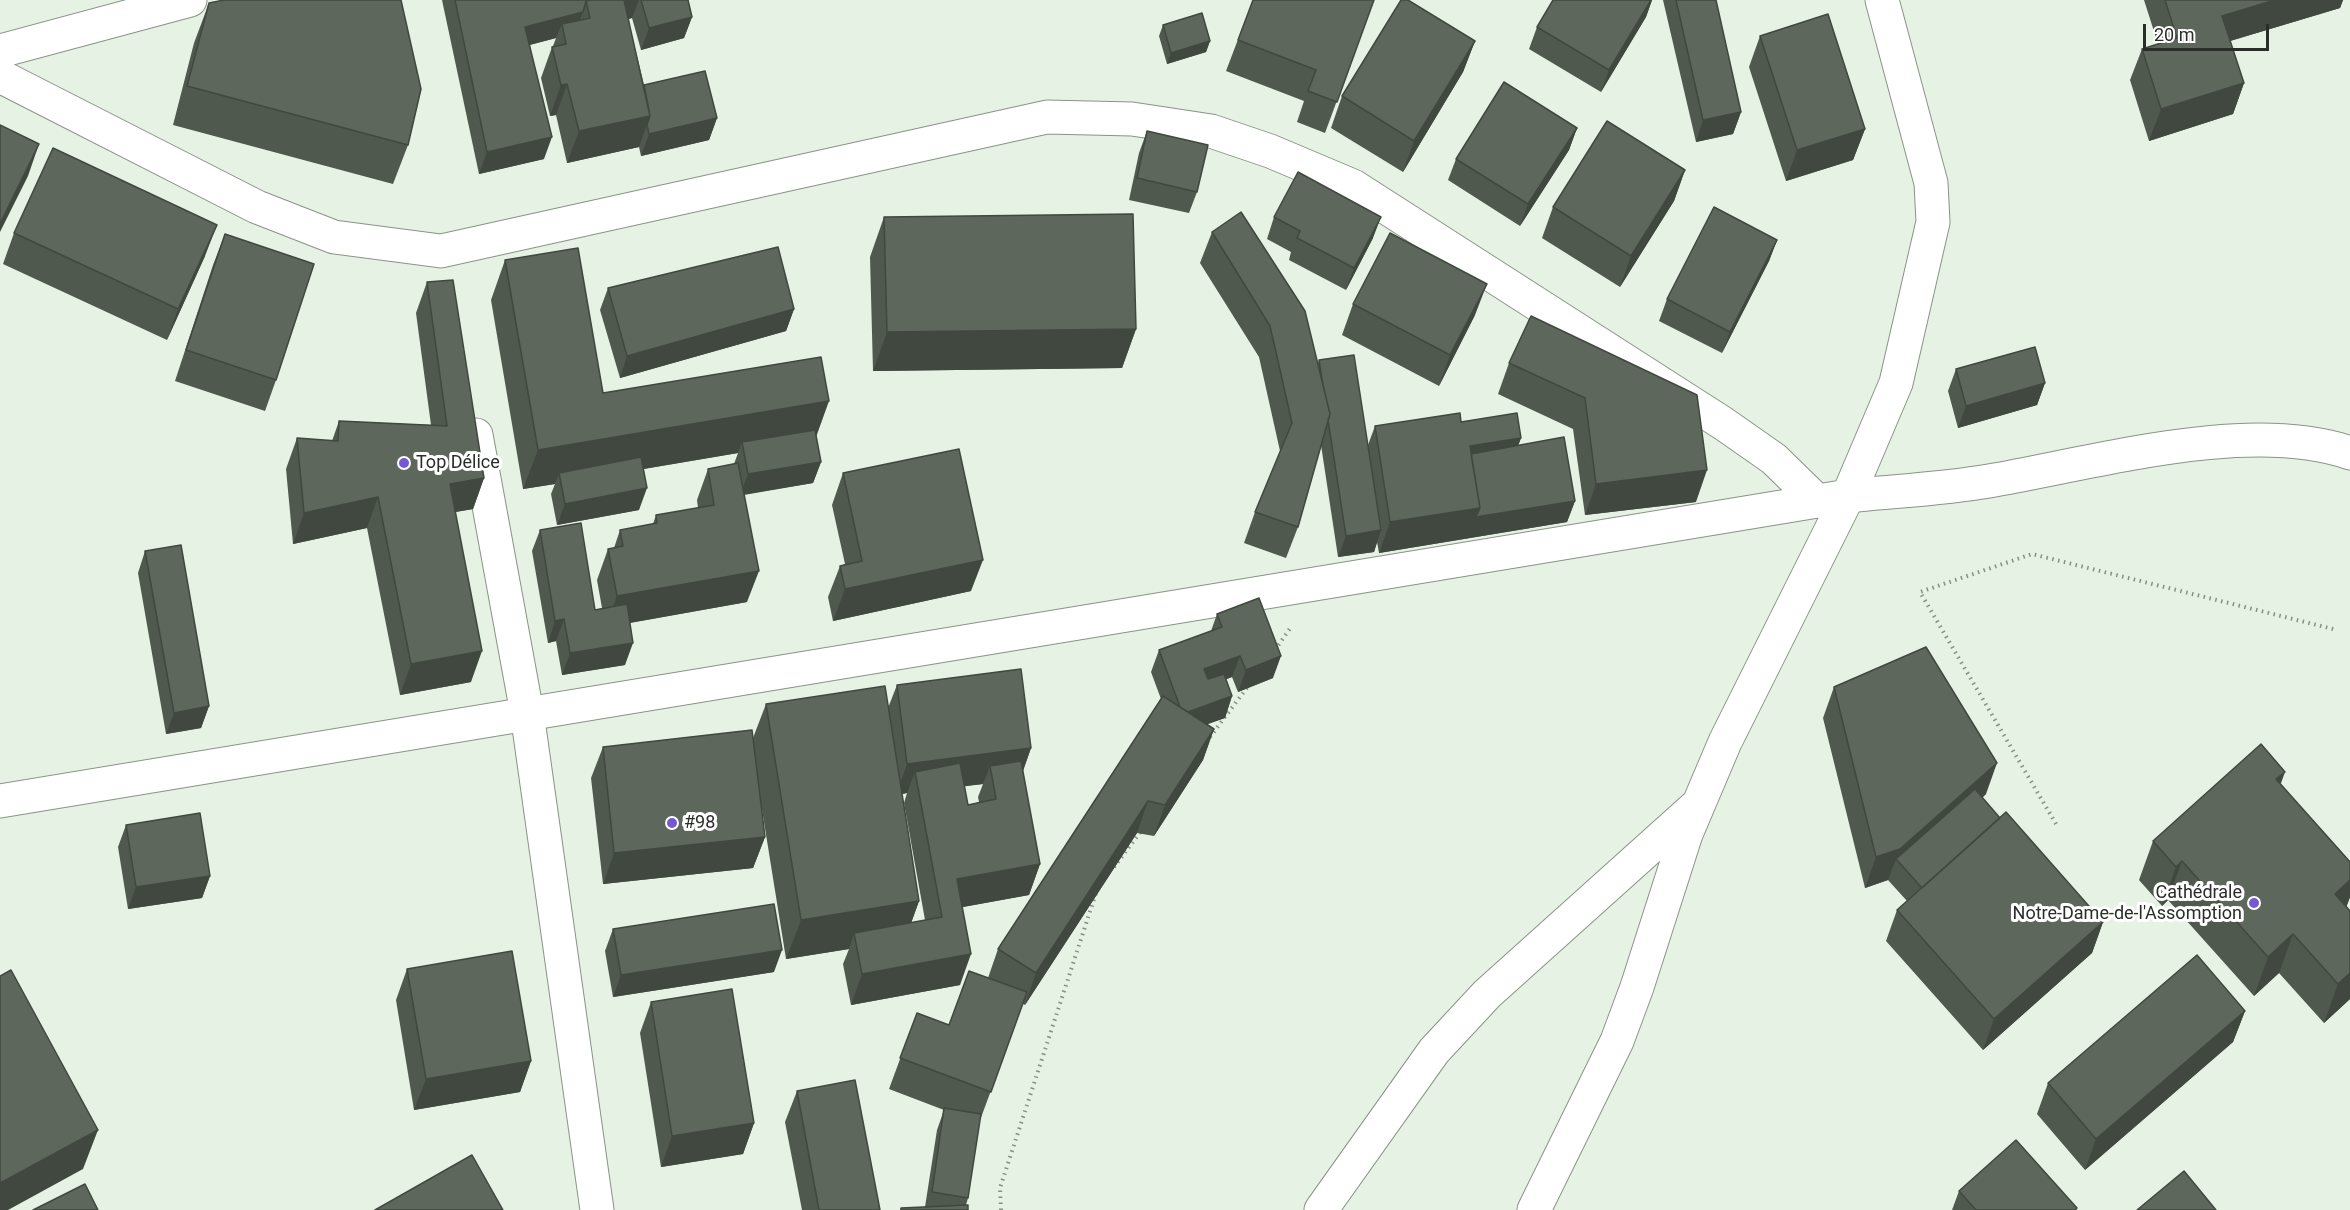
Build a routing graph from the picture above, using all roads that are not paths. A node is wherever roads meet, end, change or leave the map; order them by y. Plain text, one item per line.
1 (190, 0) edge
2 (1882, 0) edge
3 (0, 51) edge
4 (0, 76) edge
5 (441, 251) junction
6 (448, 286) edge
7 (469, 401) edge
8 (2350, 453) edge
9 (1832, 499) junction
10 (527, 713) junction
11 (0, 801) edge
12 (1700, 803) junction
13 (597, 1210) edge
14 (1321, 1210) edge
15 (1534, 1210) edge

1 - 3 street
2 - 9 street
4 - 5 street
5 - 6 street
5 - 9 street
7 - 10 street
8 - 9 street
9 - 10 street
9 - 12 street
10 - 11 street
10 - 13 street
12 - 14 street
12 - 15 street

